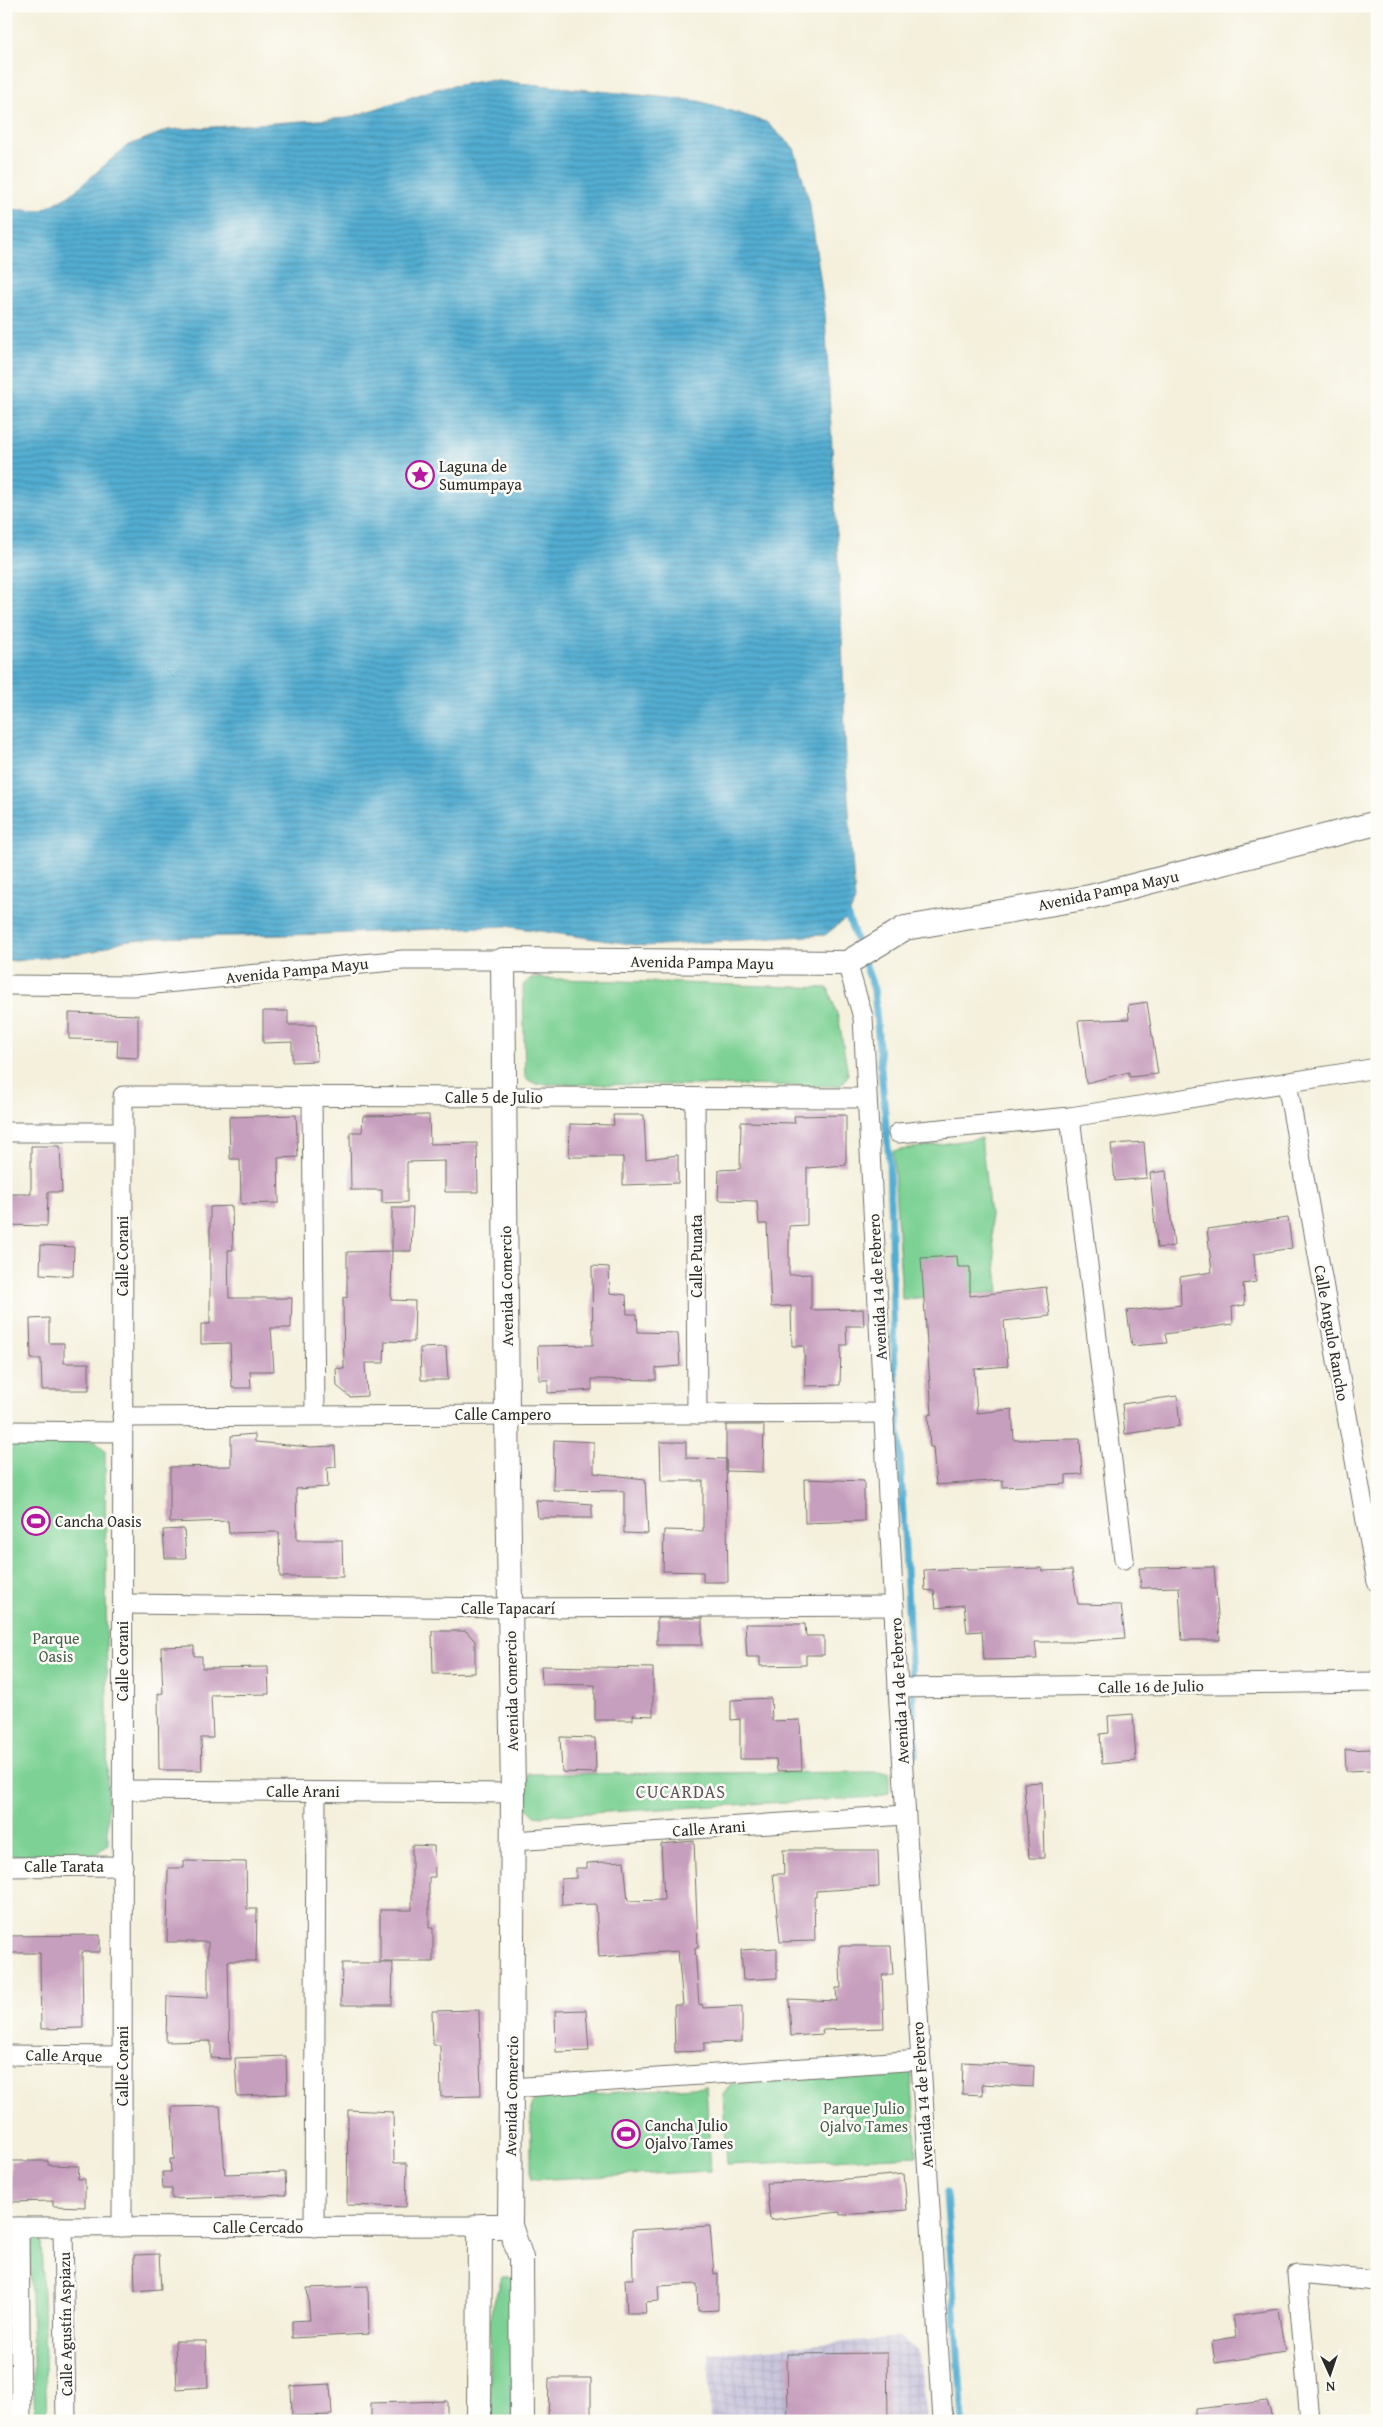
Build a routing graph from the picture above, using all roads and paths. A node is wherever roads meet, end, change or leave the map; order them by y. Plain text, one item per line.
1 (1377, 823) edge
2 (503, 960) junction
3 (847, 963) junction
4 (6, 985) edge
5 (1377, 1068) edge
6 (1287, 1083) junction
7 (123, 1096) joint
8 (312, 1096) junction
9 (504, 1097) junction
10 (695, 1098) junction
11 (866, 1098) junction
12 (1070, 1117) junction
13 (6, 1132) edge
14 (122, 1132) junction
15 (898, 1134) dead end
16 (885, 1413) junction
17 (507, 1414) junction
18 (697, 1414) junction
19 (315, 1416) junction
20 (122, 1425) junction
21 (6, 1431) edge
22 (1124, 1559) dead end
23 (1377, 1582) edge
24 (122, 1604) junction
25 (894, 1606) junction
26 (510, 1608) junction
27 (1377, 1682) edge
28 (901, 1688) junction
29 (122, 1790) junction
30 (316, 1792) junction
31 (513, 1793) junction
32 (905, 1815) junction
33 (513, 1841) junction
34 (122, 1866) junction
35 (6, 1867) edge
36 (6, 2055) edge
37 (122, 2056) junction
38 (920, 2060) junction
39 (512, 2088) junction
40 (480, 2226) junction
41 (510, 2226) junction
42 (12, 2227) edge
43 (122, 2227) junction
44 (314, 2227) junction
45 (63, 2228) junction
46 (1377, 2281) edge
47 (22, 2421) edge
48 (66, 2421) edge
49 (479, 2421) edge
50 (522, 2421) edge
51 (943, 2421) edge
52 (1310, 2421) edge

1 - 3 street, Avenida Pampa Mayu
2 - 3 street, Avenida Pampa Mayu
2 - 4 street, Avenida Pampa Mayu
2 - 9 street, Avenida Comercio
3 - 11 street, Avenida 14 de Febrero
5 - 6 street
6 - 12 street
6 - 23 street, Calle Angulo Rancho
7 - 8 street, Calle 5 de Julio
7 - 14 street, Calle Corani
8 - 9 street, Calle 5 de Julio
8 - 19 street
9 - 10 street, Calle 5 de Julio
9 - 17 street, Avenida Comercio
10 - 11 street, Calle 5 de Julio
10 - 18 street, Calle Punata
11 - 16 street, Avenida 14 de Febrero
12 - 15 street
12 - 22 street
13 - 14 street
14 - 20 street, Calle Corani
16 - 18 street, Calle Campero
16 - 25 street, Avenida 14 de Febrero
17 - 18 street, Calle Campero
17 - 19 street, Calle Campero
17 - 26 street, Avenida Comercio
19 - 20 street, Calle Campero
20 - 21 street, Calle Campero
20 - 24 street, Calle Corani
24 - 26 street, Calle Tapacarí
24 - 29 street, Calle Corani
25 - 26 street, Calle Tapacarí
25 - 28 street, Avenida 14 de Febrero
26 - 31 street, Avenida Comercio
27 - 28 street, Calle 16 de Julio
28 - 32 street, Avenida 14 de Febrero
29 - 30 street, Calle Arani
29 - 34 street, Calle Corani
30 - 31 street, Calle Arani
30 - 44 street
31 - 33 street, Avenida Comercio
32 - 33 street, Calle Arani
32 - 38 street, Avenida 14 de Febrero
33 - 39 street, Avenida Comercio
34 - 35 street, Calle Tarata
34 - 37 street, Calle Corani
36 - 37 street, Calle Arque
37 - 43 street, Calle Corani
38 - 39 street
38 - 51 street, Avenida 14 de Febrero
39 - 41 street, Avenida Comercio
40 - 41 street, Calle Cercado
40 - 44 street, Calle Cercado
40 - 49 street
41 - 50 street, Avenida Comercio
42 - 45 street, Calle Cercado
42 - 47 street
43 - 44 street, Calle Cercado
43 - 45 street, Calle Cercado
45 - 48 street, Calle Agustín Aspiazu
46 - 52 street

